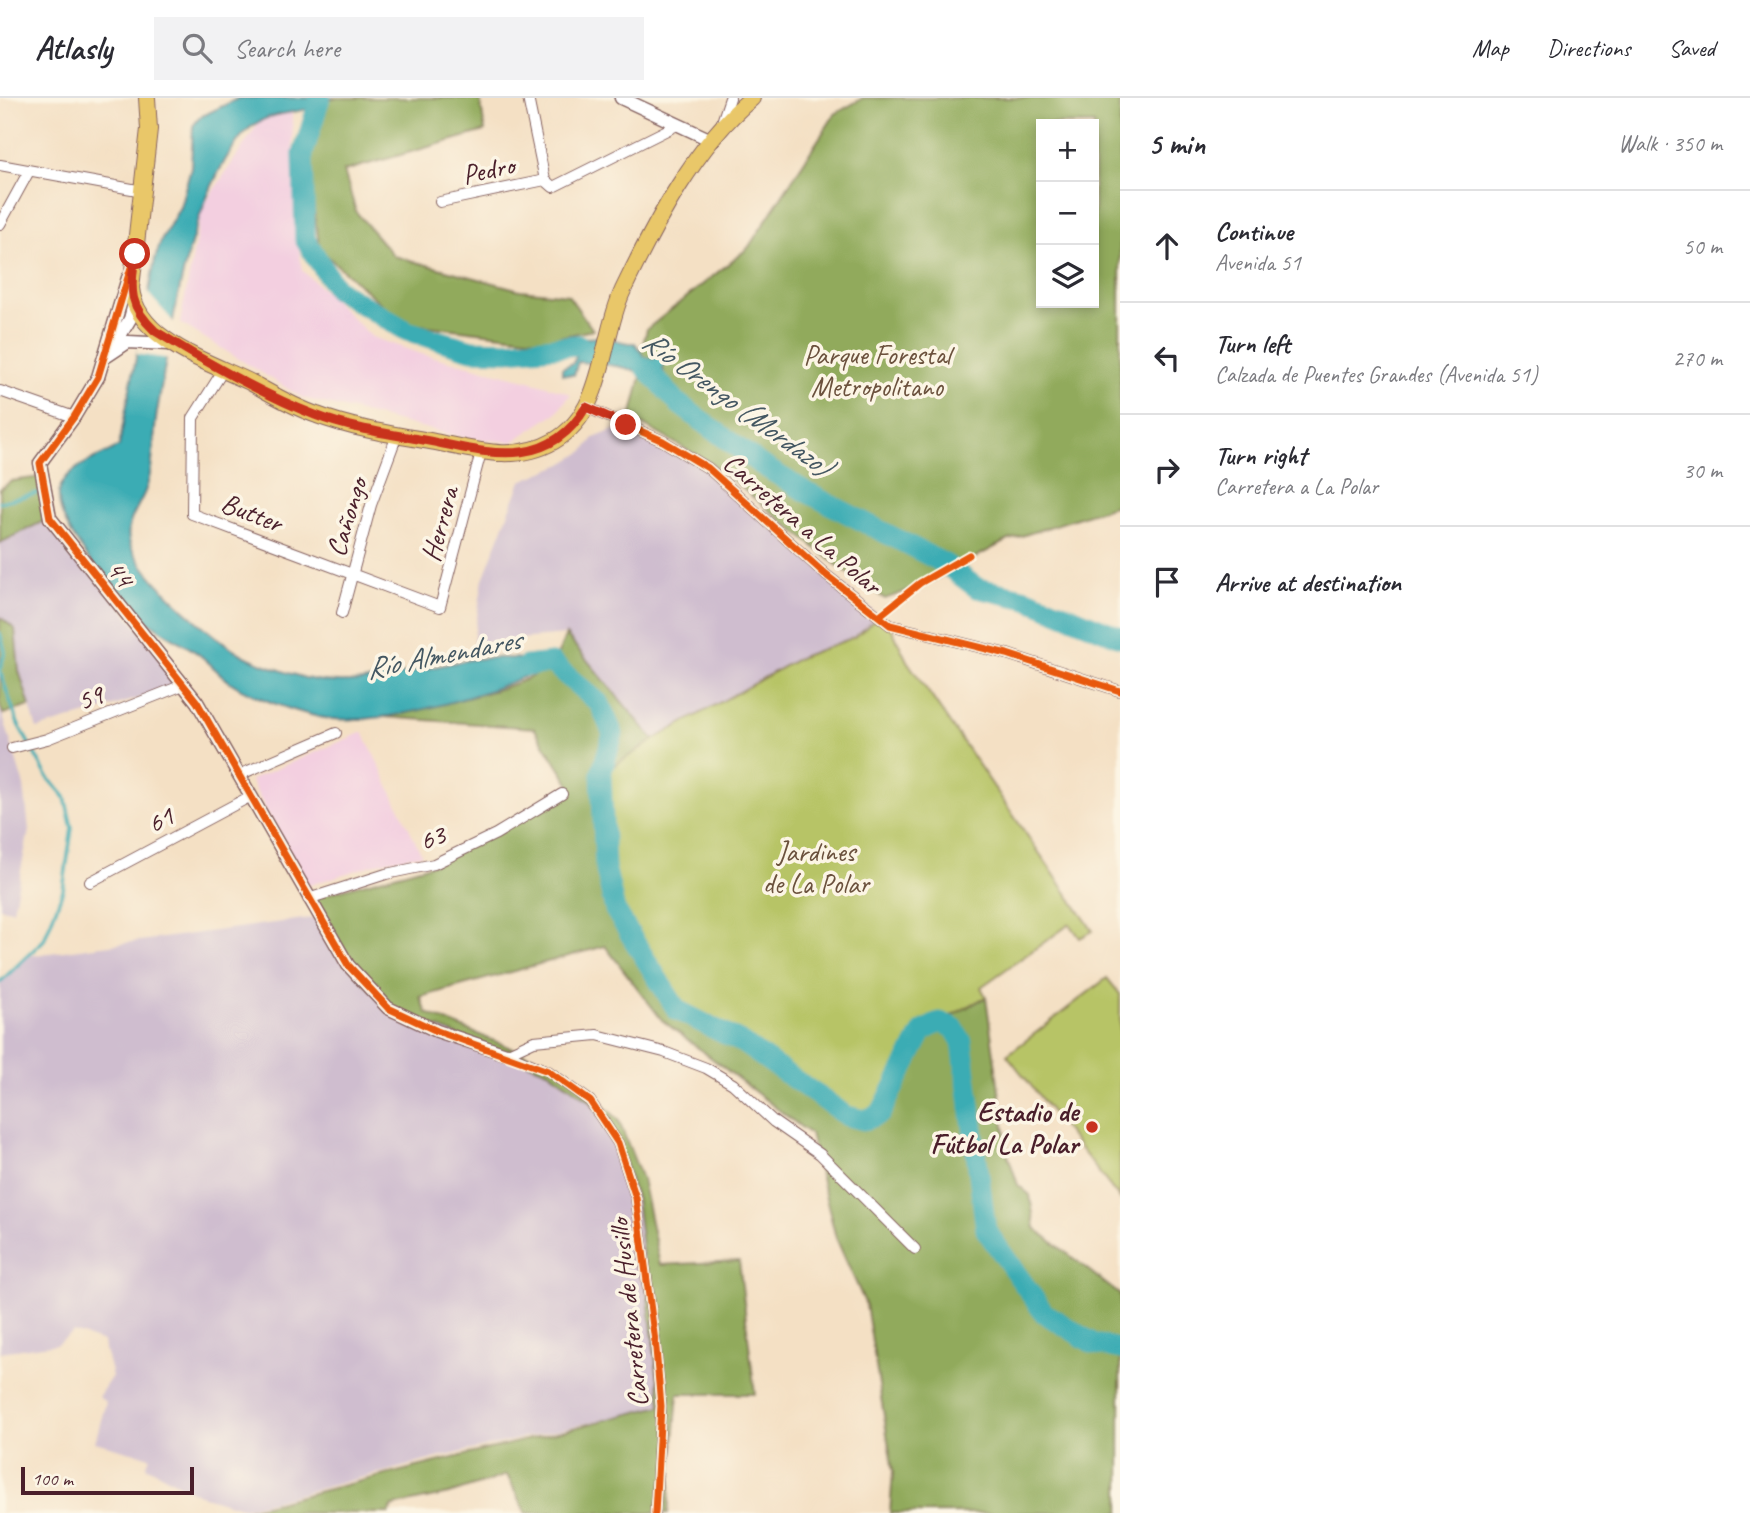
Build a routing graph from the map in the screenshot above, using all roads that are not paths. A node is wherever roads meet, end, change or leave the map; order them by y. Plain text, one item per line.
1 (147, 98) edge
2 (528, 98) edge
3 (621, 98) edge
4 (730, 98) edge
5 (752, 98) edge
6 (677, 125) junction
7 (721, 125) junction
8 (709, 139) junction
9 (0, 164) edge
10 (29, 171) junction
11 (549, 183) junction
12 (143, 191) junction
13 (440, 202) dead end
14 (0, 224) edge
15 (135, 254) junction
16 (137, 317) junction
17 (114, 331) junction
18 (177, 345) junction
19 (105, 360) junction
20 (224, 369) junction
21 (0, 391) edge
22 (589, 401) junction
23 (74, 417) junction
24 (397, 435) junction
25 (481, 452) junction
26 (352, 574) junction
27 (440, 607) joint
28 (342, 613) dead end
29 (183, 685) junction
30 (1120, 691) edge
31 (337, 733) dead end
32 (12, 748) dead end
33 (239, 775) junction
34 (562, 794) dead end
35 (251, 796) junction
36 (90, 882) dead end
37 (308, 899) junction
38 (506, 1054) junction
39 (915, 1249) dead end
40 (655, 1513) edge

1 - 12 main road
2 - 11 street
3 - 6 street
4 - 7 street
5 - 7 main road
6 - 8 street
6 - 11 street, Pedro
7 - 8 main road
8 - 22 main road
9 - 10 street
10 - 12 street
10 - 14 street
11 - 13 street, Pedro
12 - 15 main road
15 - 16 main road
15 - 17 street, 44
16 - 17 street
16 - 18 main road
16 - 19 street
17 - 19 street, 44
18 - 19 street
18 - 20 main road
19 - 23 street, 44
20 - 24 main road
20 - 26 street, Butter
21 - 23 street
22 - 25 main road
22 - 30 street, Carretera a La Polar
23 - 29 street, 44
24 - 25 main road
24 - 26 street, Cañongo
25 - 27 street, Herrera
26 - 27 street, Butter
26 - 28 street, Cañongo
29 - 32 street, 59
29 - 33 street, 44
31 - 33 street
33 - 35 street, 44
34 - 37 street, 63
35 - 36 street, 61
35 - 37 street, 44
37 - 38 street, Carretera de Husillo
38 - 39 street
38 - 40 street, Carretera de Husillo

